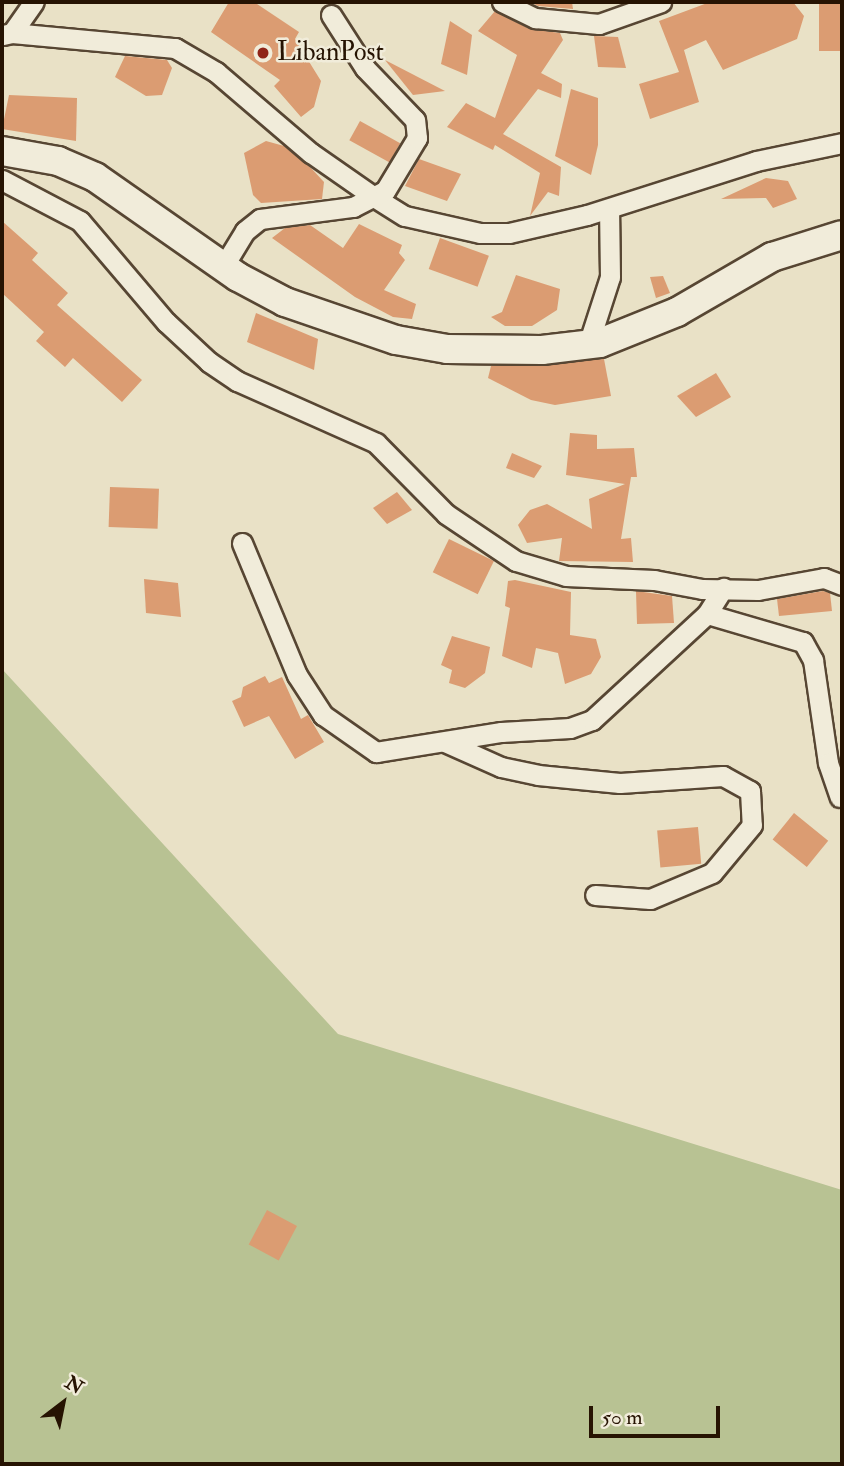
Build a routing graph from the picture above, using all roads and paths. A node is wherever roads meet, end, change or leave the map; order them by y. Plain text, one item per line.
1 (34, 2) edge
2 (502, 2) edge
3 (661, 2) edge
4 (331, 15) dead end
5 (7, 34) edge
6 (842, 143) edge
7 (2, 151) edge
8 (2, 180) edge
9 (374, 197) junction
10 (609, 209) junction
11 (842, 235) edge
12 (223, 267) junction
13 (588, 345) junction
14 (242, 543) dead end
15 (842, 585) edge
16 (723, 588) junction
17 (707, 614) junction
18 (445, 742) junction
19 (840, 797) dead end
20 (595, 895) dead end

1 - 5 street
2 - 3 street
4 - 9 street
5 - 9 street
6 - 10 street
7 - 12 main road
8 - 16 street
9 - 10 street
9 - 12 street
10 - 13 street
11 - 13 main road
12 - 13 main road
14 - 18 street
15 - 16 street
16 - 17 street
17 - 18 street
17 - 19 street
18 - 20 street

